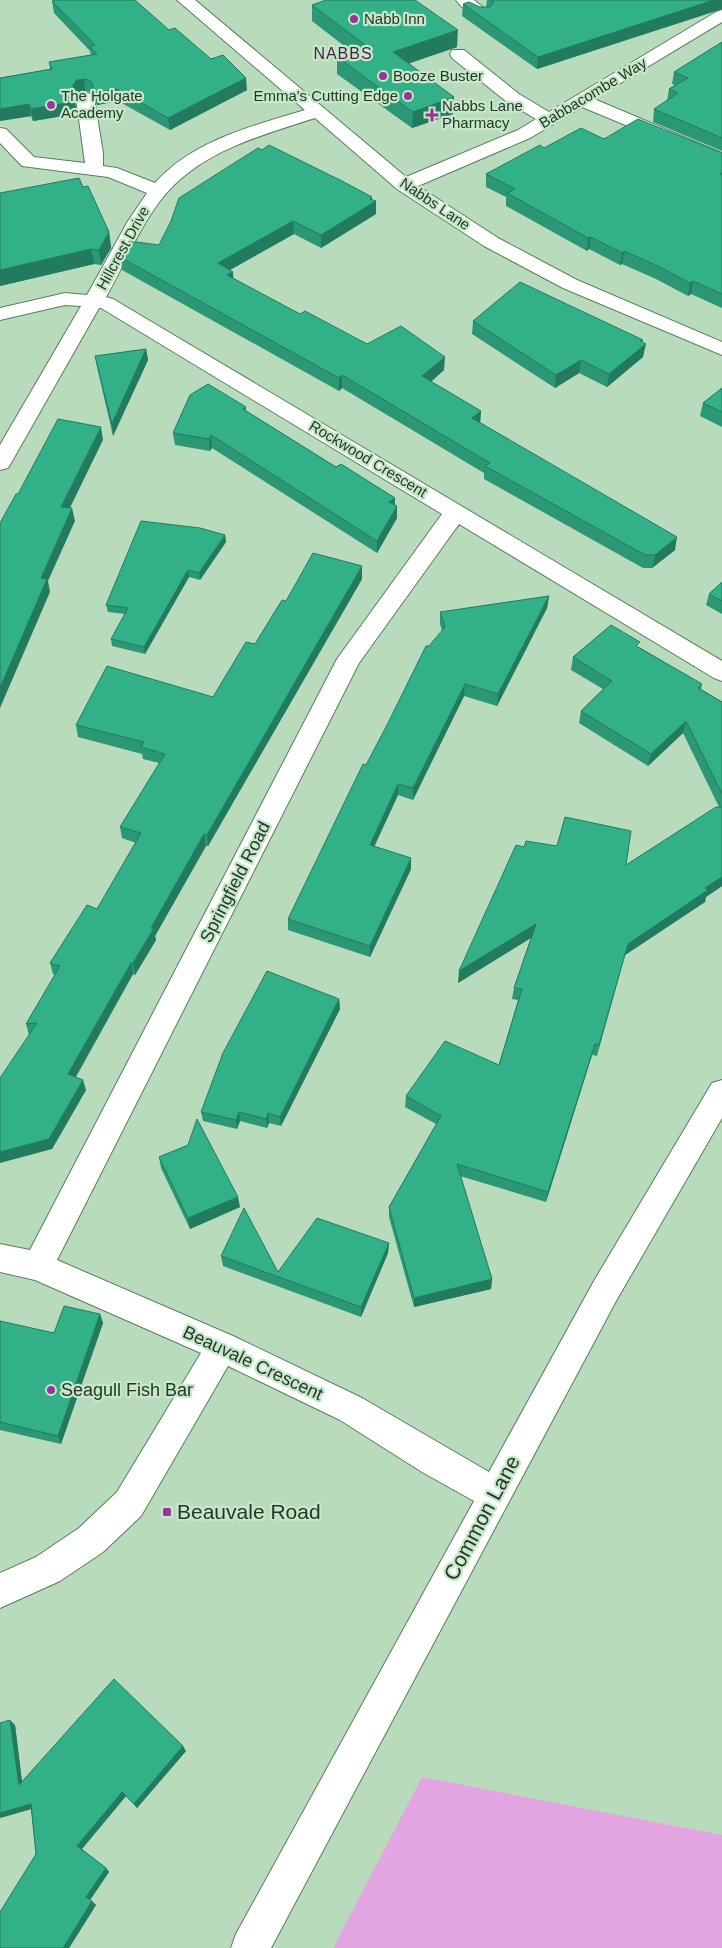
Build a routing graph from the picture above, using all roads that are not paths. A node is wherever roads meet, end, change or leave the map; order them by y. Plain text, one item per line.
1 (464, 0) edge
2 (194, 1) edge
3 (483, 14) edge
4 (722, 15) edge
5 (458, 54) edge
6 (84, 98) edge
7 (582, 100) junction
8 (317, 112) junction
9 (550, 120) junction
10 (0, 133) edge
11 (722, 160) edge
12 (90, 169) junction
13 (52, 182) edge
14 (404, 184) junction
15 (157, 190) junction
16 (93, 302) junction
17 (0, 314) edge
18 (722, 349) edge
19 (0, 463) edge
20 (455, 511) junction
21 (722, 672) edge
22 (722, 1092) edge
23 (0, 1258) edge
24 (38, 1266) junction
25 (222, 1347) junction
26 (495, 1494) junction
27 (0, 1591) edge
28 (250, 1948) edge

1 - 3 street
2 - 8 street, Nabbs Lane
4 - 7 street, Babbacombe Way
5 - 9 street
6 - 12 street
7 - 9 street, Babbacombe Way
7 - 11 street
8 - 14 street, Nabbs Lane
8 - 15 street, Hillcrest Drive
9 - 14 street, Babbacombe Way
10 - 12 street
12 - 13 street
12 - 15 street
14 - 18 street, Nabbs Lane
15 - 16 street, Hillcrest Drive
16 - 17 street, Rockwood Crescent
16 - 19 street, Hillcrest Drive
16 - 20 street, Rockwood Crescent
20 - 21 street, Rockwood Crescent
20 - 24 street, Springfield Road
22 - 26 street, Common Lane
23 - 24 street, Beauvale Crescent
24 - 25 street, Beauvale Crescent
25 - 26 street, Beauvale Crescent
25 - 27 street
26 - 28 street, Common Lane

